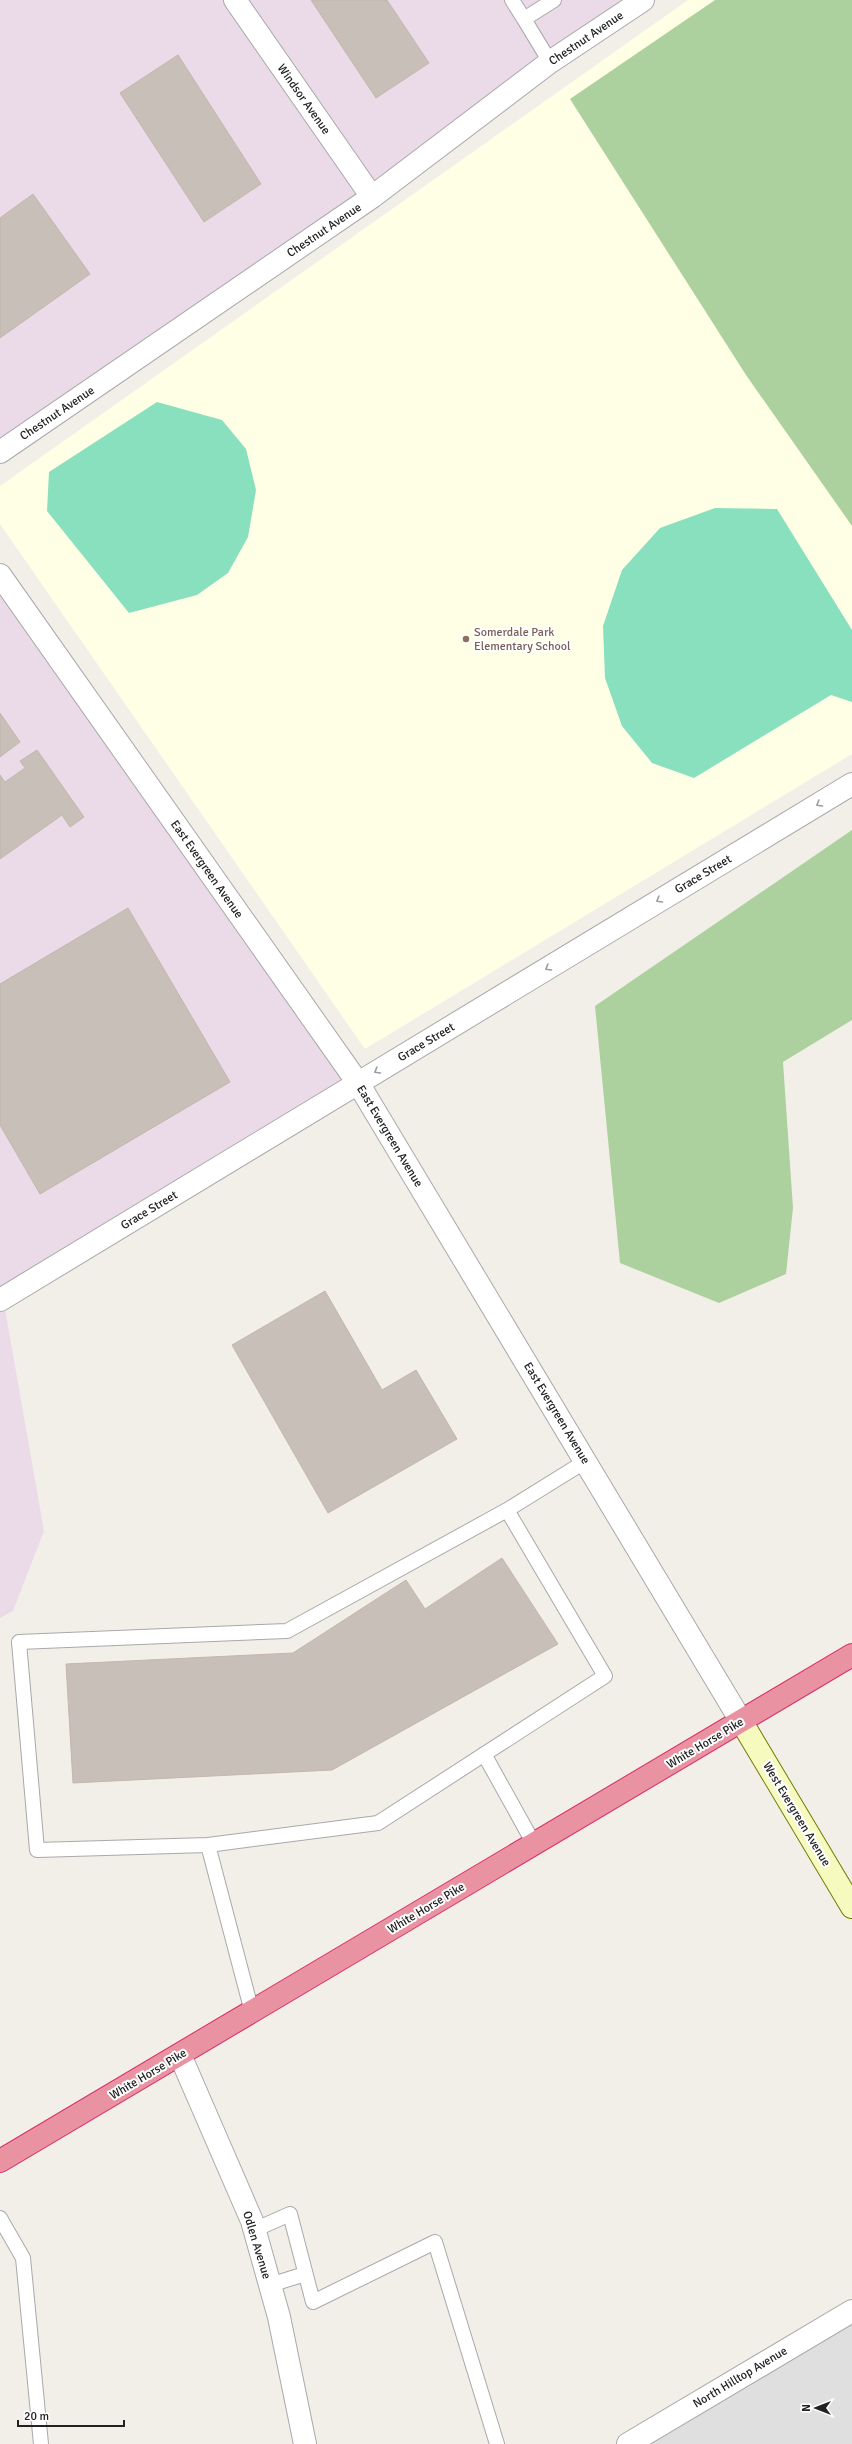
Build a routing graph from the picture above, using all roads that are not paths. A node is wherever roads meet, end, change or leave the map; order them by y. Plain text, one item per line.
1 (236, 0) edge
2 (512, 0) edge
3 (554, 0) edge
4 (643, 0) edge
5 (524, 20) junction
6 (550, 62) junction
7 (372, 197) junction
8 (0, 452) edge
9 (0, 576) edge
10 (852, 784) edge
11 (358, 1083) junction
12 (0, 1300) edge
13 (586, 1462) junction
14 (507, 1510) junction
15 (852, 1655) edge
16 (741, 1721) junction
17 (484, 1754) junction
18 (534, 1844) junction
19 (208, 1845) junction
20 (852, 1907) edge
21 (252, 2012) junction
22 (180, 2055) junction
23 (0, 2161) edge
24 (0, 2218) edge
25 (254, 2230) junction
26 (305, 2274) junction
27 (270, 2285) junction
28 (852, 2311) edge
29 (41, 2444) edge
30 (305, 2444) edge
31 (497, 2444) edge
32 (628, 2444) edge

1 - 7 street, Windsor Avenue
2 - 5 lane
3 - 5 lane
4 - 6 street, Chestnut Avenue
5 - 6 lane
6 - 7 street, Chestnut Avenue
7 - 8 street, Chestnut Avenue
9 - 11 street, East Evergreen Avenue
10 -> 11 street, Grace Street
11 - 12 street, Grace Street
11 - 13 street, East Evergreen Avenue
13 - 14 lane
13 - 16 street, East Evergreen Avenue
14 - 17 lane
14 - 19 lane
15 - 16 highway, White Horse Pike
16 - 18 highway, White Horse Pike
16 - 20 street, West Evergreen Avenue
17 - 18 lane
17 - 19 lane
18 - 21 highway, White Horse Pike
19 - 21 lane
21 - 22 highway, White Horse Pike
22 - 23 highway, White Horse Pike
22 - 25 street, Odlen Avenue
24 - 29 lane
25 - 26 lane
25 - 27 street, Odlen Avenue
26 - 27 lane
26 - 31 lane
27 - 30 street, Odlen Avenue
28 - 32 street, North Hilltop Avenue

